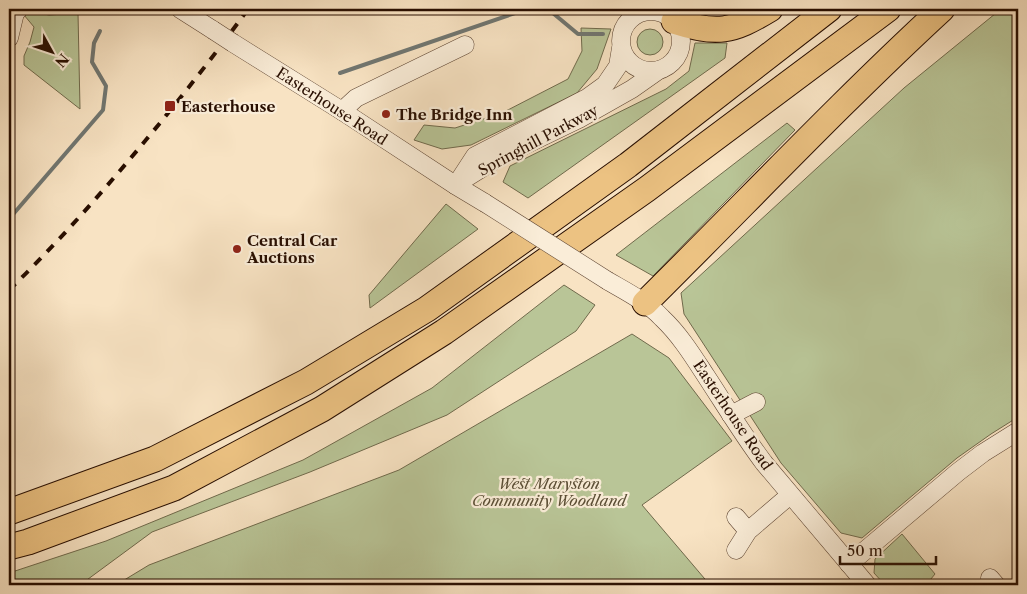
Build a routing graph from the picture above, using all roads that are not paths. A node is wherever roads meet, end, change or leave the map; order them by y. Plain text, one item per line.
1 (18, 9) edge
2 (180, 9) edge
3 (770, 9) edge
4 (828, 9) edge
5 (888, 9) edge
6 (942, 9) edge
7 (630, 14) edge
8 (668, 15) edge
9 (9, 38) edge
10 (465, 45) dead end
11 (621, 48) junction
12 (659, 70) junction
13 (342, 111) junction
14 (455, 185) junction
15 (645, 303) junction
16 (756, 402) dead end
17 (731, 415) junction
18 (1016, 436) edge
19 (790, 495) junction
20 (9, 512) edge
21 (736, 517) dead end
22 (748, 531) junction
23 (9, 548) edge
24 (736, 550) dead end
25 (849, 564) junction
26 (867, 585) edge

1 - 9 street
2 - 13 street, Easterhouse Road, bridge
3 - 8 highway
4 - 20 highway
5 - 23 highway
6 - 15 highway
7 - 8 street, Springhill Parkway
7 - 11 street, Springhill Parkway
8 - 12 street, Springhill Parkway
10 - 13 street
11 - 12 street
11 - 14 street, Springhill Parkway
12 - 14 street, Springhill Parkway
13 - 14 street, Easterhouse Road
14 - 15 street, Easterhouse Road, bridge
15 - 17 street, Easterhouse Road
16 - 17 street
17 - 19 street, Easterhouse Road
18 - 25 street
19 - 22 street
19 - 25 street, Easterhouse Road
21 - 22 street
22 - 24 street
25 - 26 street, Easterhouse Road

